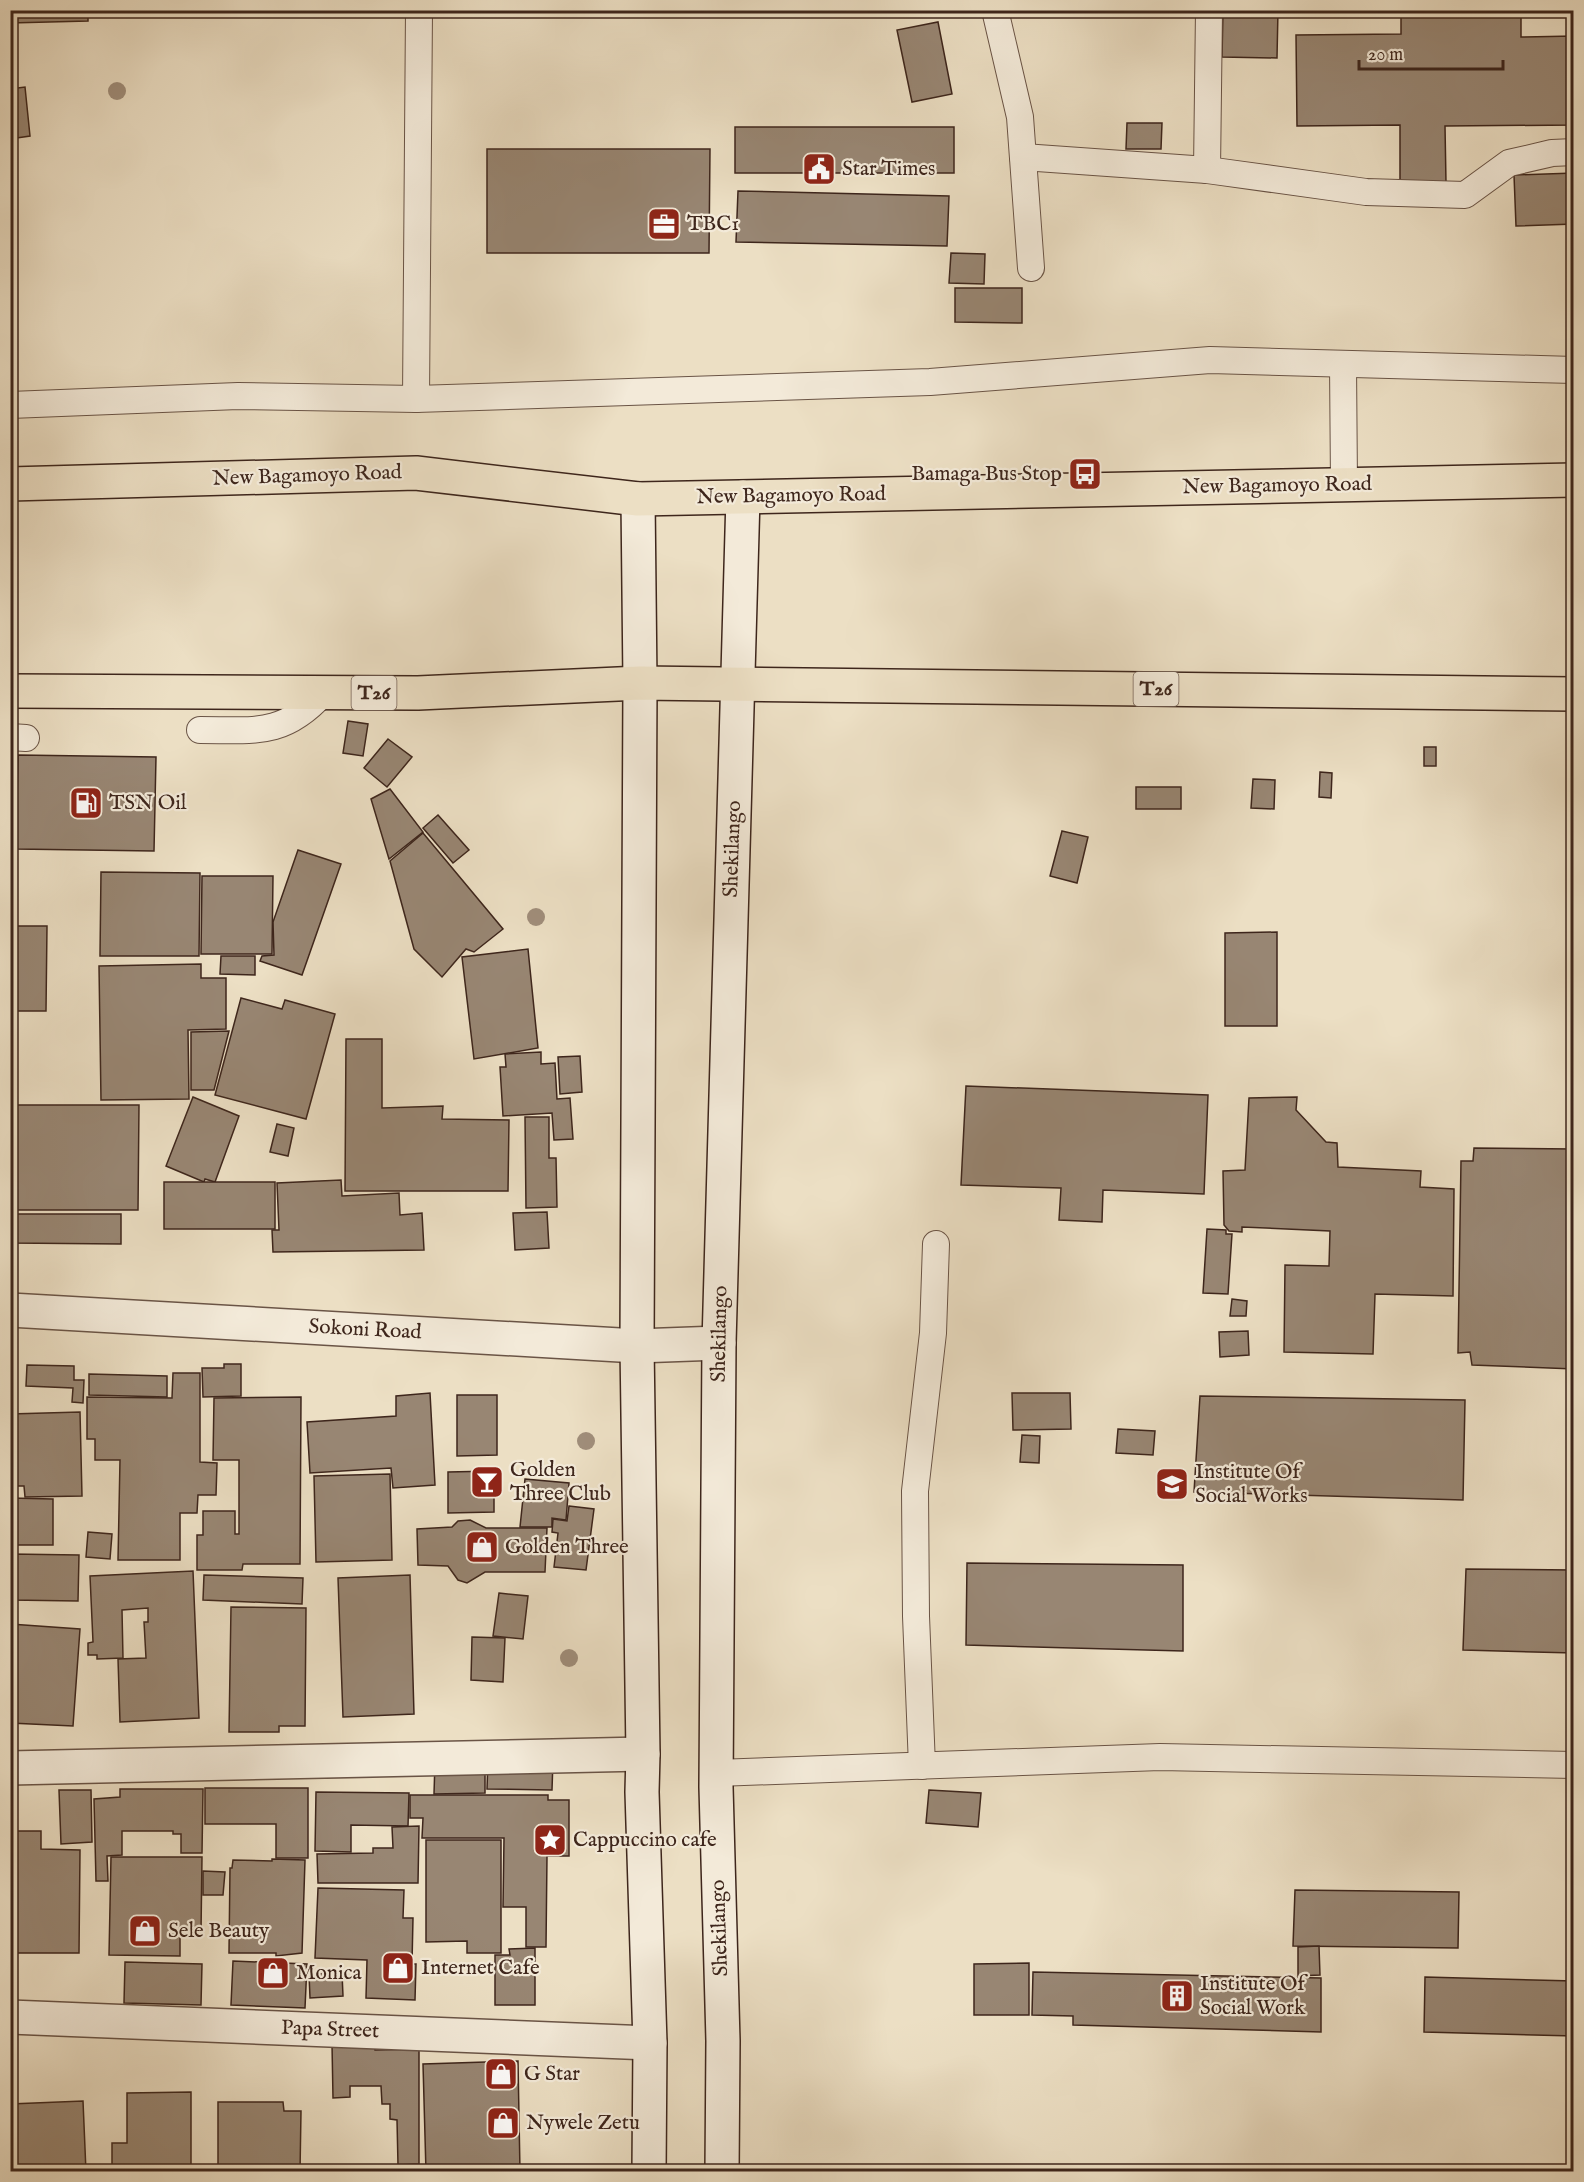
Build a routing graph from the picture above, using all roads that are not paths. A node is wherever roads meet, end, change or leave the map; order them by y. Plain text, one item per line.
1 (419, 10) edge
2 (995, 10) edge
3 (1209, 10) edge
4 (1574, 152) edge
5 (1023, 157) junction
6 (1208, 170) junction
7 (1031, 268) dead end
8 (1343, 364) junction
9 (1574, 370) edge
10 (417, 399) junction
11 (10, 405) edge
12 (1574, 480) edge
13 (10, 484) edge
14 (1344, 485) junction
15 (743, 497) junction
16 (638, 499) junction
17 (640, 683) junction
18 (738, 684) junction
19 (10, 691) edge
20 (323, 693) junction
21 (1574, 694) edge
22 (200, 730) dead end
23 (936, 1244) dead end
24 (10, 1310) edge
25 (719, 1343) junction
26 (638, 1346) junction
27 (643, 1754) junction
28 (1574, 1765) edge
29 (922, 1766) junction
30 (10, 1768) edge
31 (717, 1773) junction
32 (10, 2017) edge
33 (650, 2043) junction
34 (648, 2172) edge
35 (722, 2172) edge

1 - 10 lane
2 - 5 lane
3 - 6 lane
4 - 6 lane
5 - 6 lane
5 - 7 lane
8 - 9 lane
8 - 10 lane
8 - 14 lane
10 - 11 lane
12 - 14 highway, New Bagamoyo Road
13 - 16 highway, New Bagamoyo Road
14 - 15 highway, New Bagamoyo Road
15 - 16 highway, New Bagamoyo Road
15 - 18 main road, Shekilango
16 - 17 main road
17 - 18 highway, T26
17 - 20 highway, T26
17 - 26 main road
18 - 21 highway, T26
18 - 25 main road, Shekilango
19 - 20 highway, T26
20 - 22 lane
23 - 29 lane
24 - 26 main road, Sokoni Road
25 - 26 main road, Sokoni Road
25 - 31 main road, Shekilango
26 - 27 main road
27 - 30 main road
27 - 33 main road
28 - 29 lane
29 - 31 lane
31 - 35 main road, Shekilango
32 - 33 main road, Papa Street
33 - 34 main road

